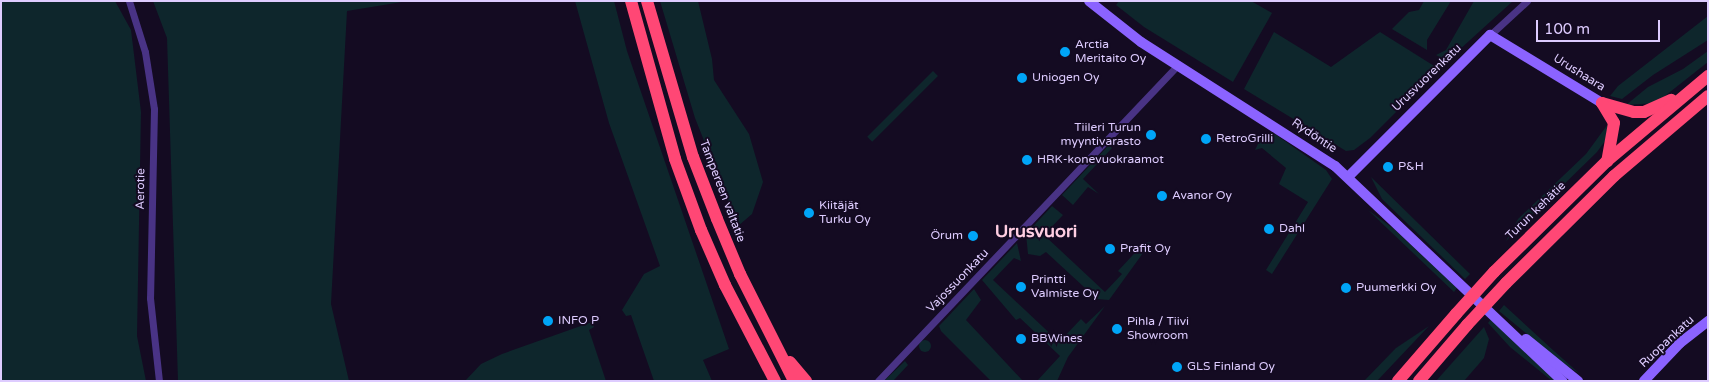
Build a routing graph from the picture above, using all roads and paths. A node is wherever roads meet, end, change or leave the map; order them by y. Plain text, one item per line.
1 (129, 1) edge
2 (631, 1) edge
3 (647, 1) edge
4 (1089, 1) edge
5 (1527, 1) edge
6 (1490, 35) junction
7 (1177, 66) junction
8 (1708, 76) edge
9 (1689, 91) junction
10 (1708, 96) edge
11 (1602, 103) junction
12 (1607, 161) junction
13 (1348, 177) junction
14 (1501, 321) junction
15 (1708, 321) edge
16 (772, 340) junction
17 (1432, 364) junction
18 (1400, 378) edge
19 (159, 381) edge
20 (775, 381) edge
21 (794, 381) edge
22 (806, 381) edge
23 (878, 381) edge
24 (1419, 381) edge
25 (1423, 381) edge
26 (1562, 381) edge
27 (1578, 381) edge
28 (1644, 381) edge

1 - 19 street, Aerotie
2 - 20 highway
3 - 16 highway, Tampereen valtatie
4 - 7 street, Rydöntie
5 - 6 street, Urusvuorenkatu
6 - 11 street, Urushaara
6 - 13 street, Urusvuorenkatu
7 - 13 street, Rydöntie
7 - 23 street, Vajossuonkatu
8 - 9 highway, Turun kehätie
9 - 11 highway
9 - 12 highway, Turun kehätie
10 - 17 highway, bridge
11 - 12 highway
12 - 18 highway, Turun kehätie, bridge
13 - 14 street, Rydöntie
14 - 26 street, Rydöntie
14 - 27 street, Rydöntie
15 - 28 street, Ruopankatu
16 - 21 highway, Tampereen valtatie
16 - 22 highway
17 - 24 highway
17 - 25 highway

